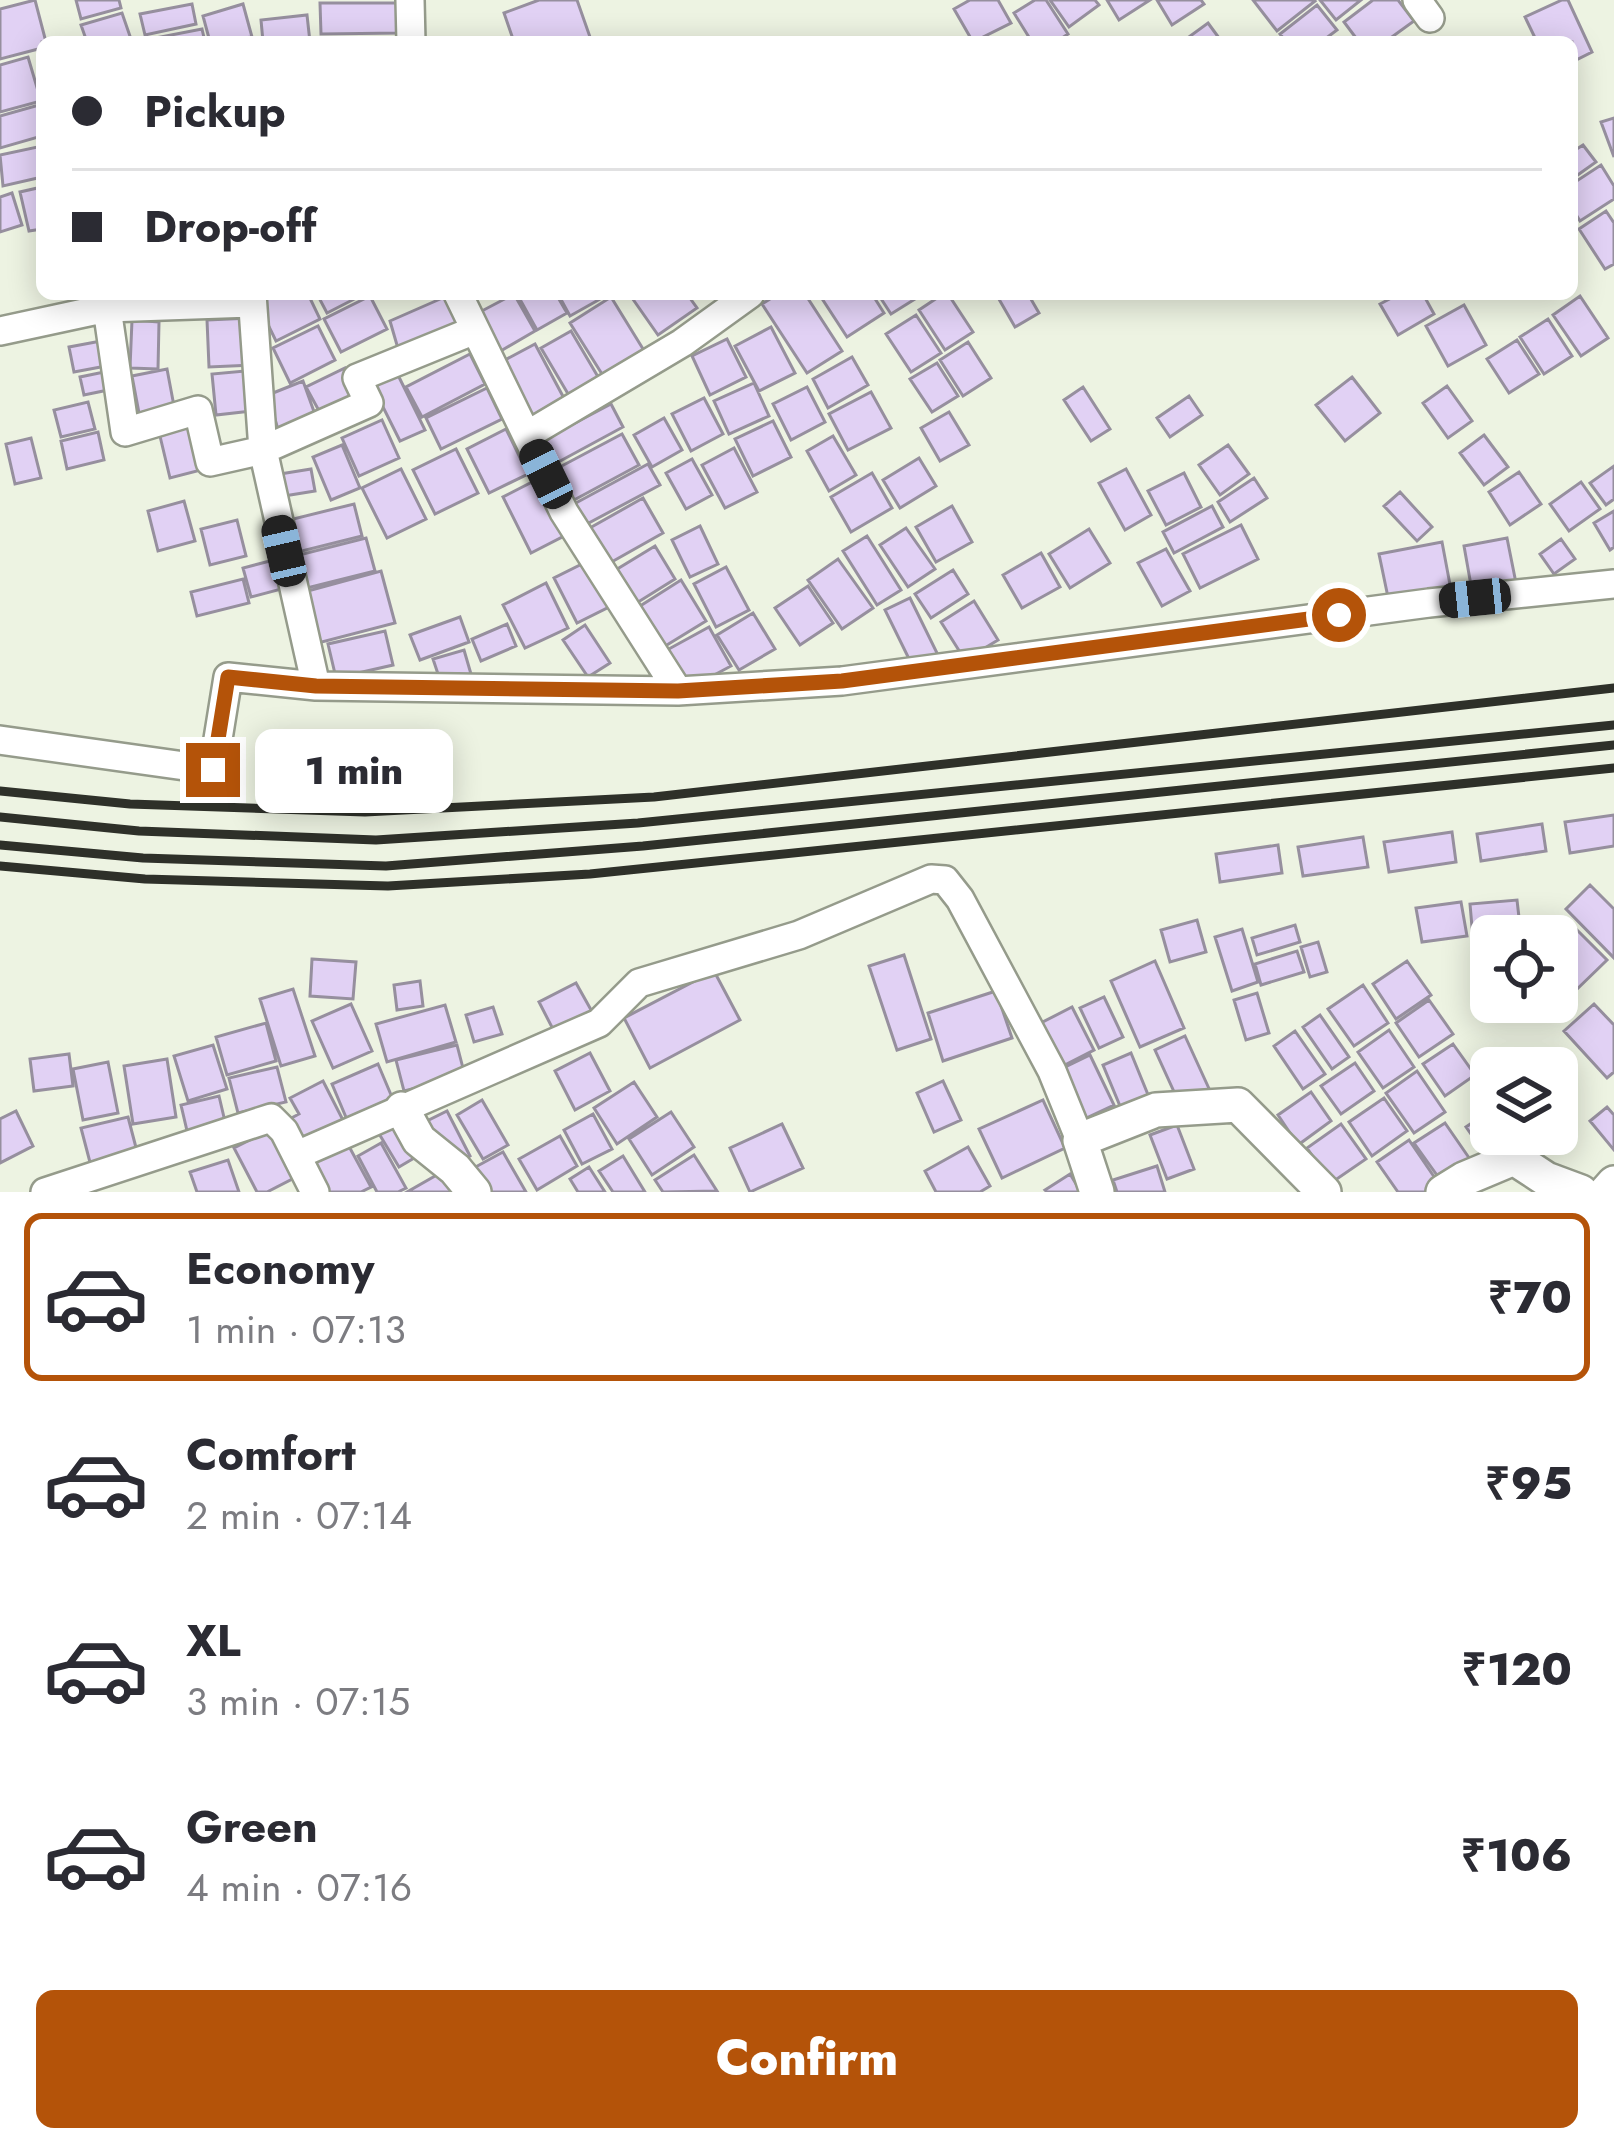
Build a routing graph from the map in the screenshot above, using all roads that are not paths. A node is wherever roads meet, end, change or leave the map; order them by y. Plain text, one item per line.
1 (410, 0) edge
2 (412, 36) edge
3 (235, 300) edge
4 (251, 300) edge
5 (461, 300) edge
6 (742, 300) edge
7 (106, 308) junction
8 (0, 331) edge
9 (476, 331) junction
10 (527, 435) junction
11 (263, 450) junction
12 (1614, 584) edge
13 (316, 686) junction
14 (678, 691) junction
15 (0, 740) edge
16 (402, 1109) junction
17 (1080, 1140) junction
18 (297, 1155) junction
19 (1614, 1183) edge
20 (45, 1192) edge
21 (315, 1192) edge
22 (474, 1192) edge
23 (1097, 1192) edge
24 (1324, 1192) edge
25 (1443, 1192) edge
26 (1581, 1192) edge
27 (1606, 1192) edge

1 - 2 street
3 - 7 street
4 - 11 street
5 - 9 street
6 - 10 street
7 - 8 street
7 - 11 street
9 - 10 street
9 - 11 street
10 - 14 street
11 - 13 street
12 - 14 street
13 - 14 street
13 - 15 street
16 - 17 street
16 - 18 street
16 - 22 street
17 - 23 street
17 - 24 street
18 - 20 street
18 - 21 street
19 - 27 street
25 - 26 street

